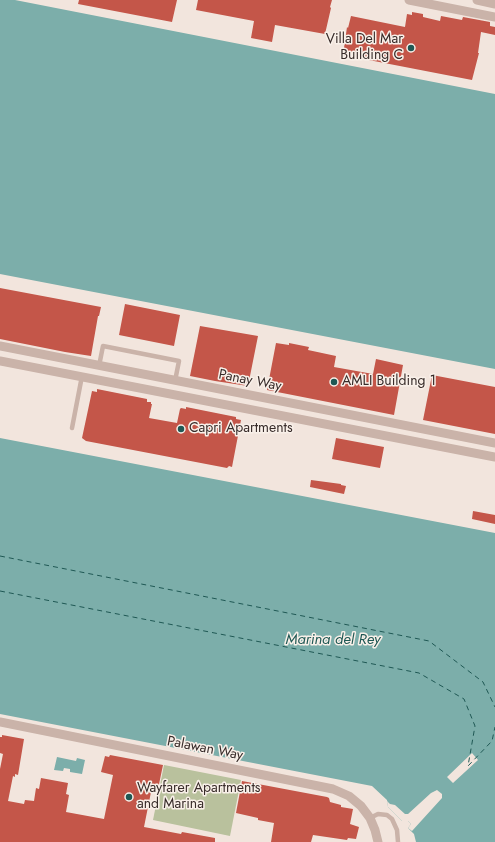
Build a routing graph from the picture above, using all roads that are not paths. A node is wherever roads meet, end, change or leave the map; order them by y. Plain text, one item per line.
1 (409, 0) edge
2 (476, 0) edge
3 (495, 4) edge
4 (495, 17) edge
5 (0, 346) edge
6 (0, 361) edge
7 (99, 366) junction
8 (82, 376) junction
9 (175, 381) junction
10 (72, 428) dead end
11 (495, 443) edge
12 (495, 456) edge
13 (0, 722) edge
14 (370, 818) junction
15 (378, 842) edge
16 (398, 842) edge

1 - 4 street
2 - 3 street
5 - 7 street, Panay Way
6 - 8 street, Panay Way
7 - 9 street, Panay Way
7 - 9 lane
8 - 10 lane
8 - 12 street, Panay Way
9 - 11 street, Panay Way
13 - 14 street, Palawan Way
14 - 15 street, Palawan Way
14 - 16 lane

